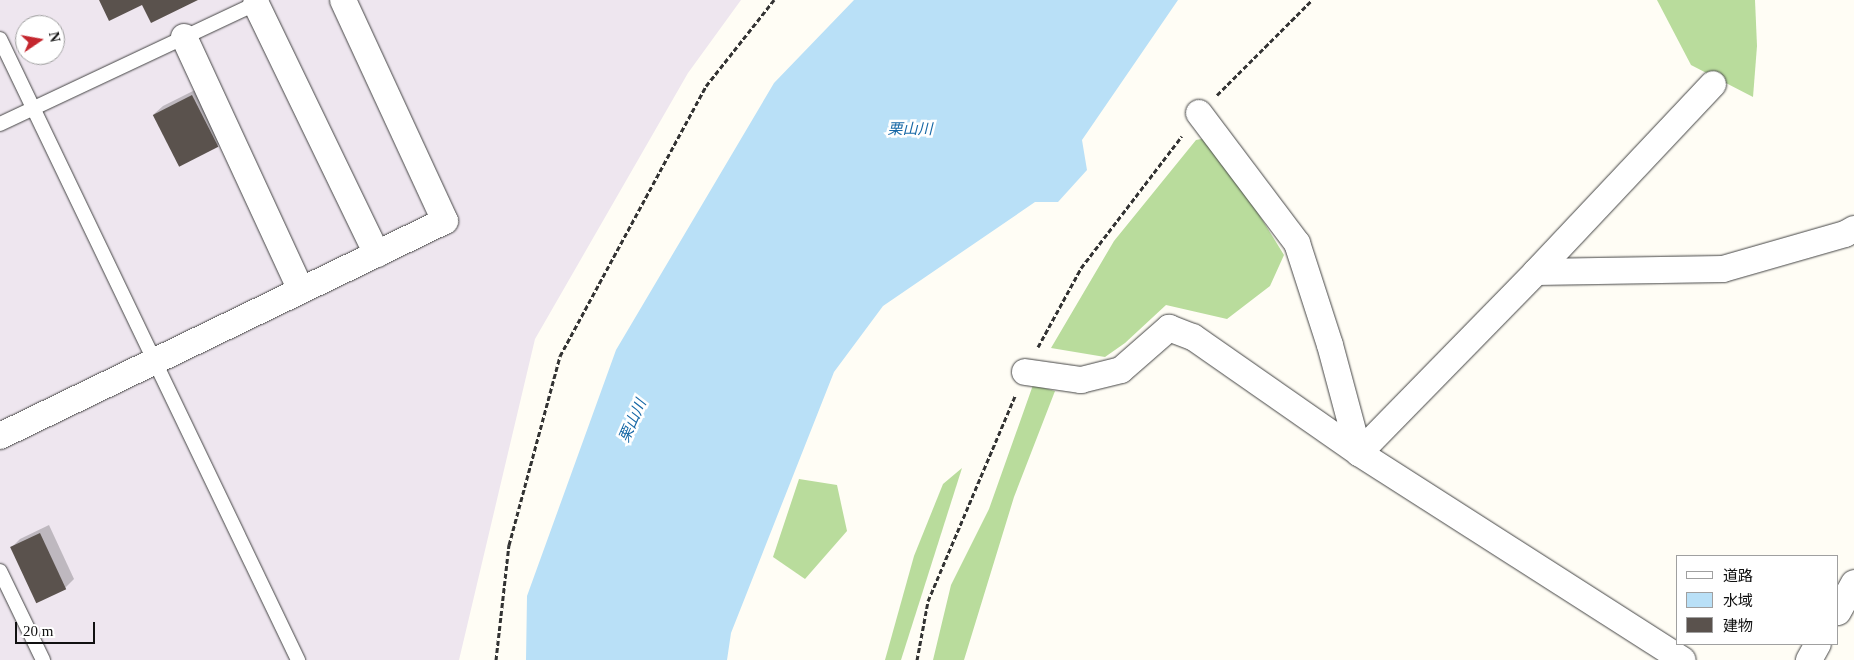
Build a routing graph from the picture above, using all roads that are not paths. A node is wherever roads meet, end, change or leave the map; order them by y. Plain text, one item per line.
1 (343, 0) edge
2 (260, 2) edge
3 (184, 37) junction
4 (0, 39) edge
5 (1713, 84) dead end
6 (33, 108) junction
7 (1199, 113) road end
8 (0, 124) edge
9 (1854, 229) edge
10 (377, 254) junction
11 (1536, 272) junction
12 (301, 290) junction
13 (154, 360) junction
14 (1025, 372) road end
15 (0, 436) edge
16 (1359, 453) junction
17 (0, 571) edge
18 (1853, 588) edge
19 (1839, 610) edge
20 (1817, 645) edge
21 (44, 660) edge
22 (298, 660) edge
23 (1682, 660) edge
24 (1809, 660) edge

1 - 10 street
2 - 3 lane
2 - 10 street
3 - 6 lane
3 - 12 street
4 - 6 lane
5 - 11 street
6 - 8 lane
6 - 13 lane
7 - 16 street
9 - 11 street
10 - 12 street
11 - 16 street
12 - 13 street
13 - 15 street
13 - 22 lane
14 - 16 street
16 - 23 street
17 - 21 lane
18 - 19 street
20 - 24 street

